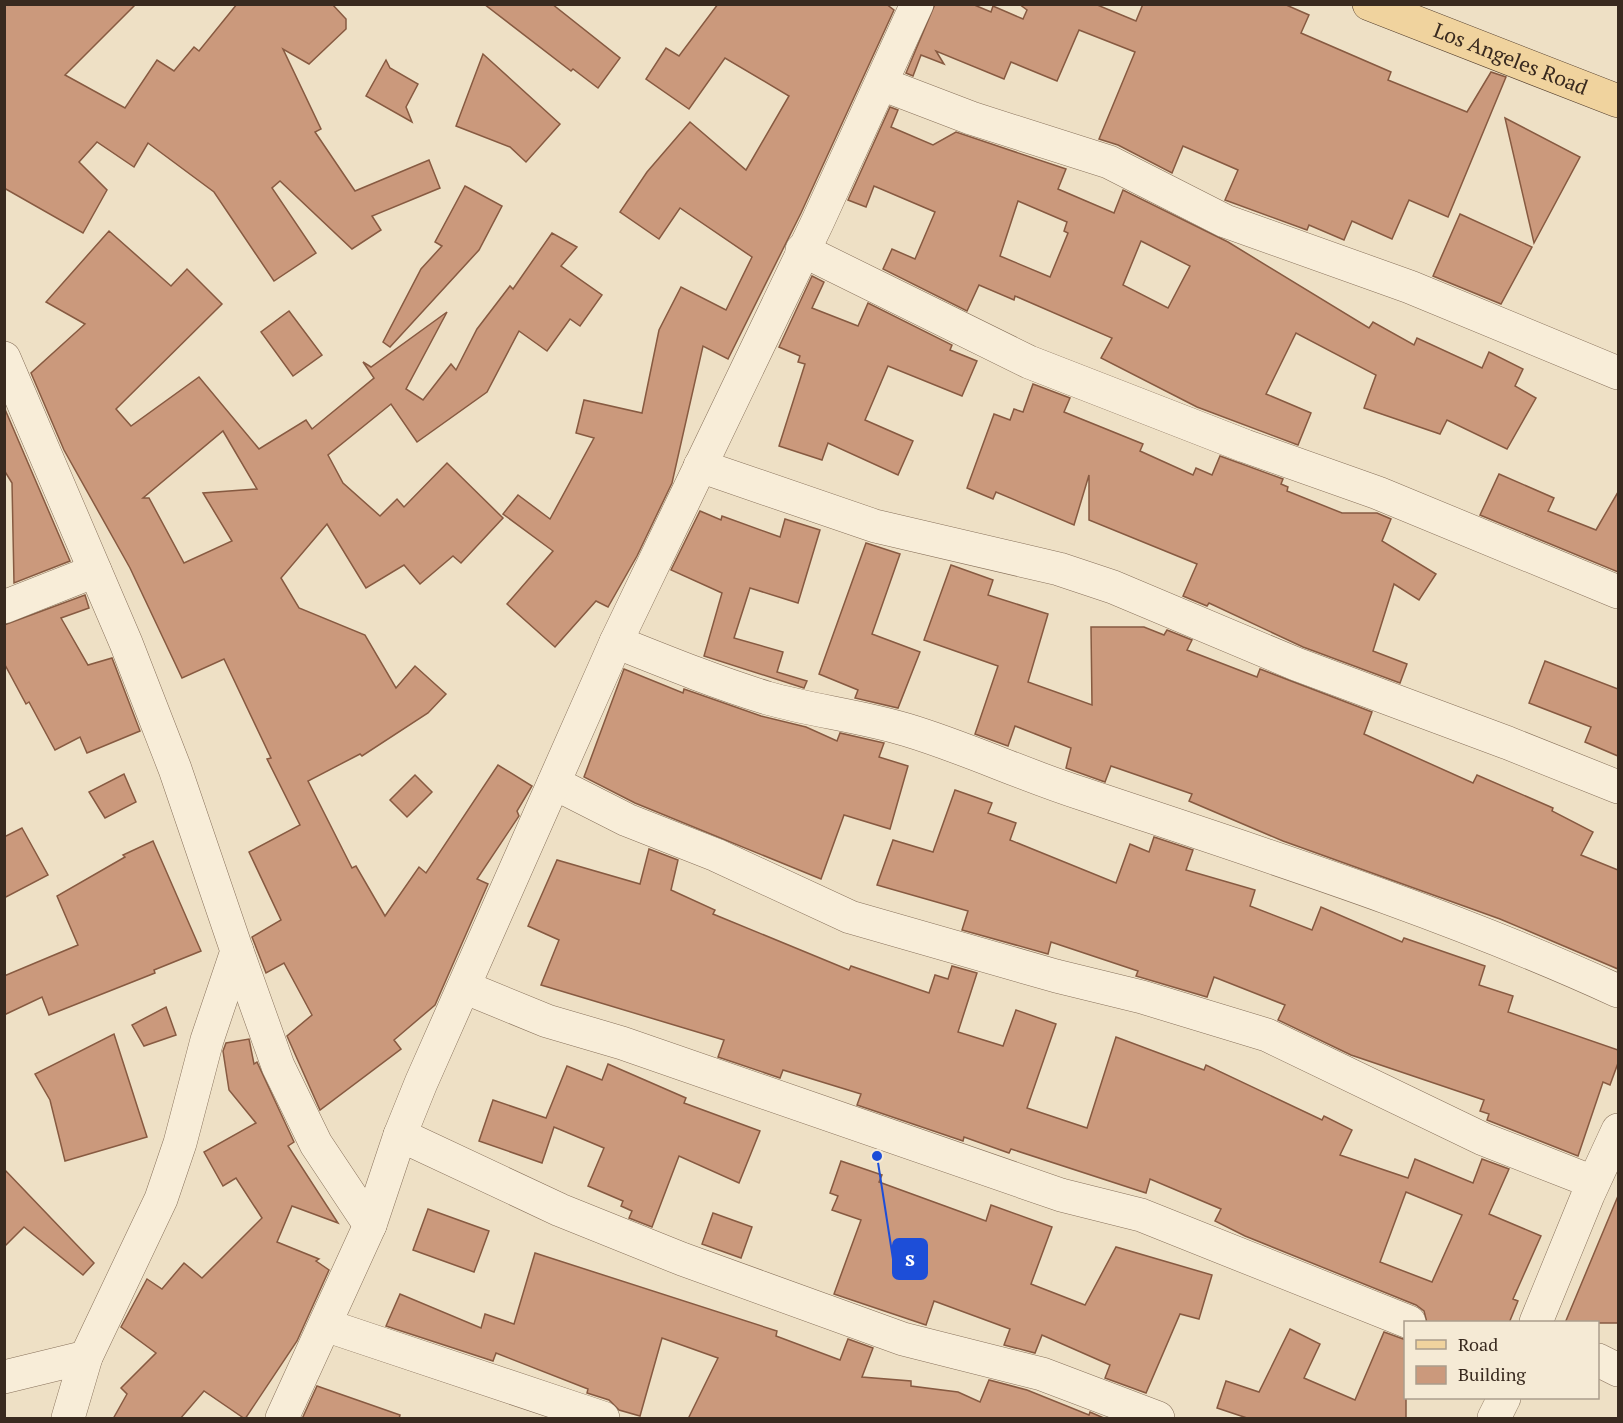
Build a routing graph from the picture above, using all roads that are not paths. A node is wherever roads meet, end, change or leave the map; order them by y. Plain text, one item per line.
1 (917, 4) edge
2 (1369, 4) edge
3 (882, 84) junction
4 (1618, 101) edge
5 (802, 250) junction
6 (4, 358) edge
7 (1618, 373) edge
8 (700, 466) junction
9 (95, 571) junction
10 (1618, 592) edge
11 (4, 607) edge
12 (616, 642) junction
13 (554, 783) junction
14 (1618, 787) edge
15 (237, 951) junction
16 (464, 987) junction
17 (1618, 991) edge
18 (1618, 1130) edge
19 (400, 1135) junction
20 (1605, 1170) edge
21 (370, 1225) junction
22 (1404, 1321) edge
23 (1537, 1321) edge
24 (325, 1324) junction
25 (86, 1357) junction
26 (1599, 1360) edge
27 (1618, 1370) edge
28 (4, 1377) edge
29 (1504, 1399) edge
30 (68, 1419) edge
31 (282, 1419) edge
32 (603, 1419) edge
33 (1158, 1419) edge
34 (1494, 1419) edge

1 - 3 street
2 - 4 main road, Los Angeles Road
3 - 5 street
3 - 7 street
5 - 8 street
5 - 10 street
6 - 9 street
8 - 12 street
8 - 14 street
9 - 11 street
9 - 15 street
12 - 13 street
12 - 17 street
13 - 16 street
13 - 20 street
15 - 21 street
15 - 25 street
16 - 19 street
16 - 22 street
18 - 20 street
19 - 21 street
19 - 33 street
20 - 23 street
21 - 24 street
24 - 31 street
24 - 32 street
25 - 28 street
25 - 30 street
26 - 27 street
29 - 34 street

